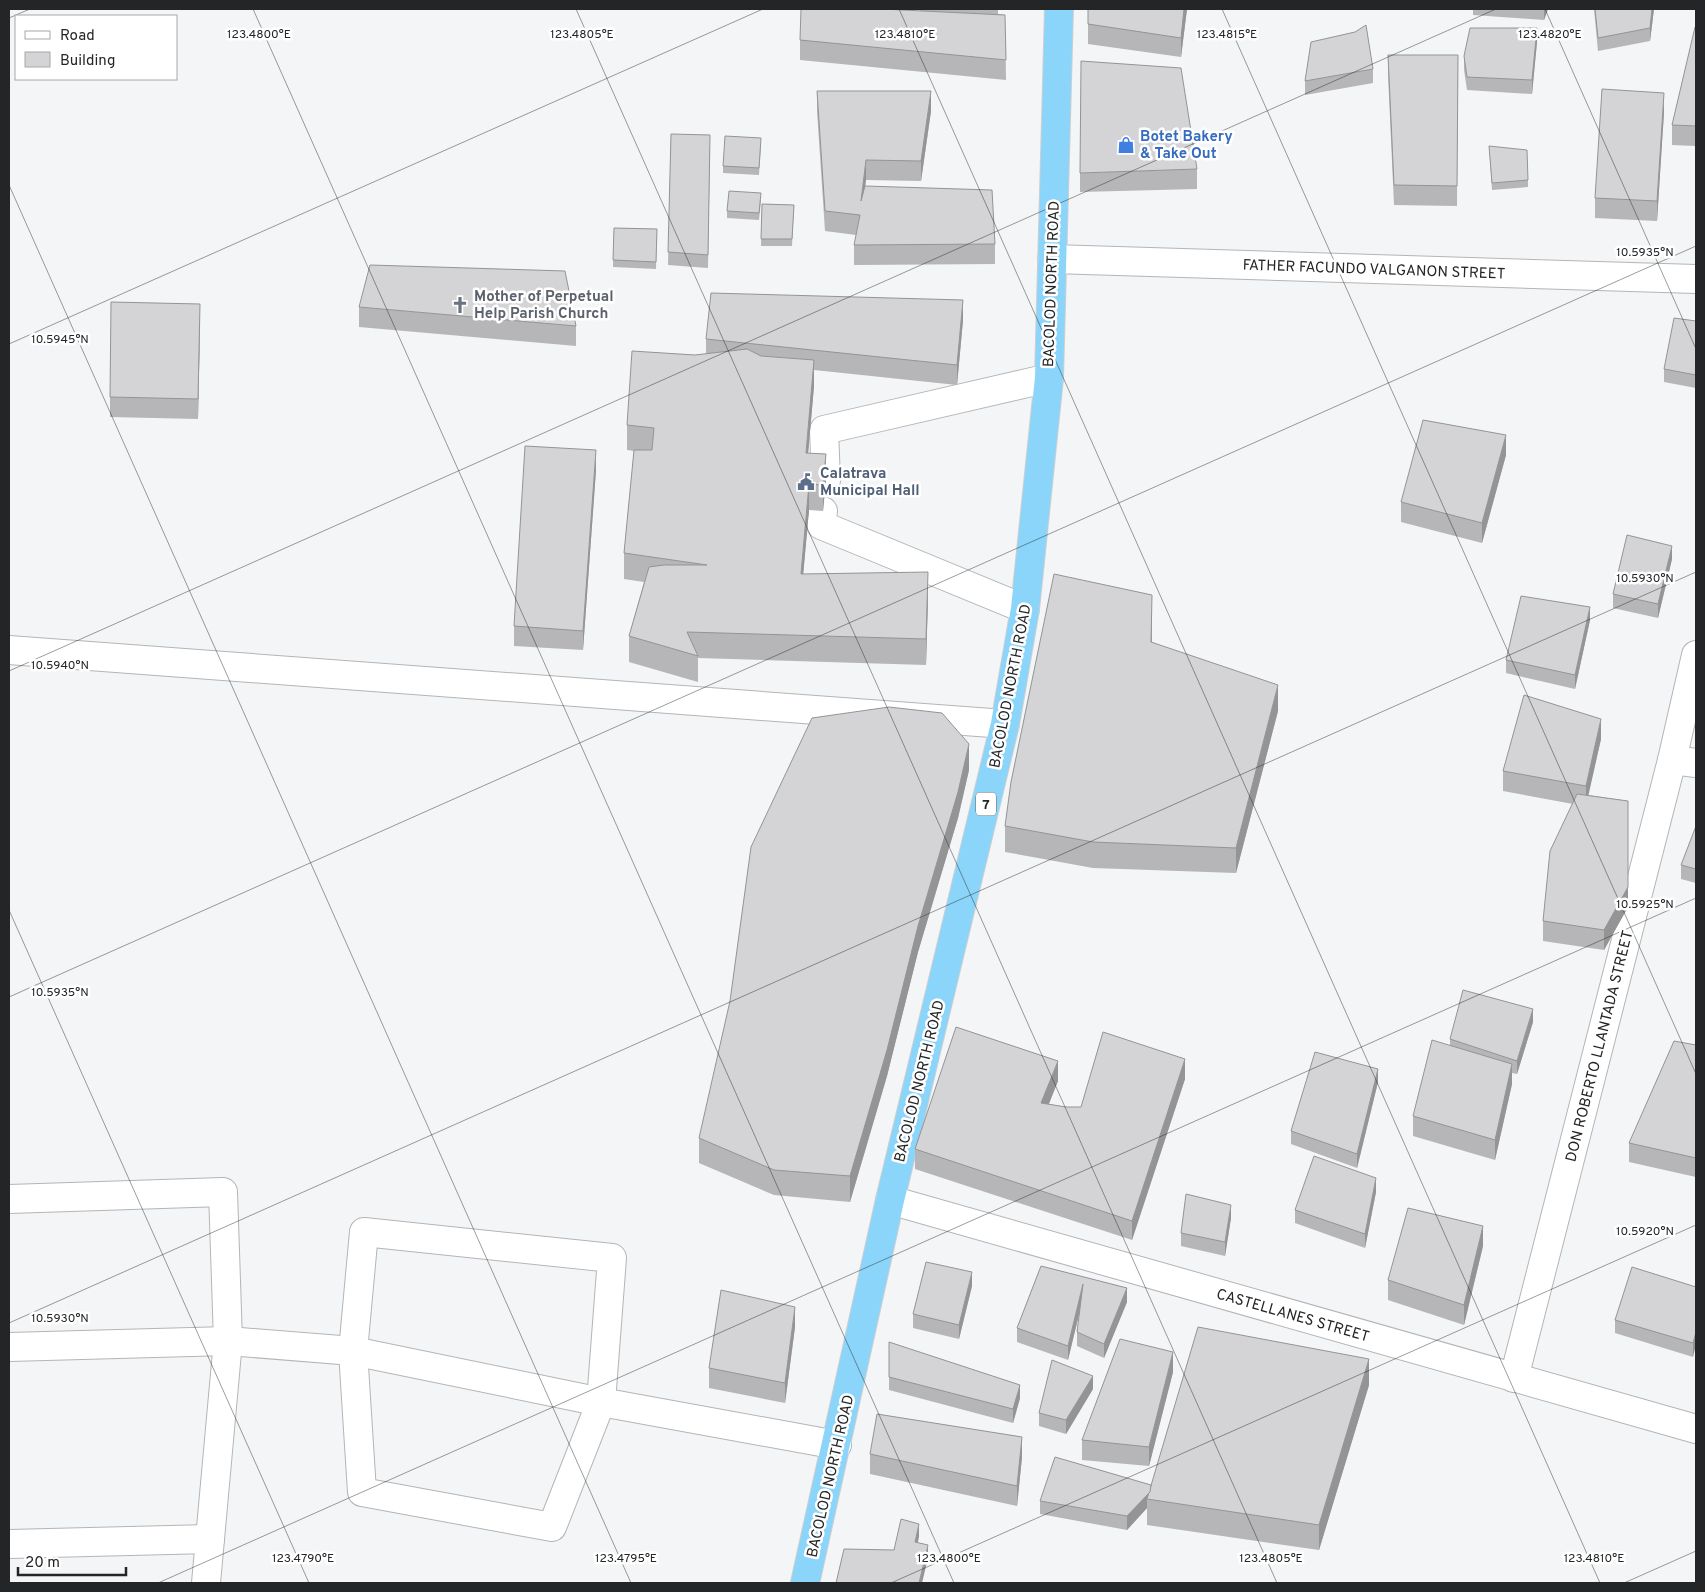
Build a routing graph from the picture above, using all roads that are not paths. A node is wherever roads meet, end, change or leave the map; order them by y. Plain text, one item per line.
1 (1059, 9) edge
2 (1052, 259) junction
3 (1696, 279) edge
4 (1048, 378) junction
5 (826, 480) edge
6 (823, 511) edge
7 (1025, 609) junction
8 (9, 650) edge
9 (1696, 655) edge
10 (1005, 724) junction
11 (1684, 761) edge
12 (9, 1199) edge
13 (890, 1200) junction
14 (228, 1341) junction
15 (9, 1348) edge
16 (353, 1351) junction
17 (1514, 1378) junction
18 (601, 1402) junction
19 (1696, 1429) edge
20 (837, 1445) junction
21 (210, 1539) junction
22 (9, 1544) edge
23 (206, 1583) edge
24 (805, 1583) edge

1 - 2 highway, BACOLOD NORTH ROAD / 7
2 - 3 street, FATHER FACUNDO VALGANON STREET
2 - 4 highway, BACOLOD NORTH ROAD / 7
4 - 5 street
4 - 7 highway, BACOLOD NORTH ROAD / 7
6 - 7 street
7 - 10 highway, BACOLOD NORTH ROAD / 7
8 - 10 street
9 - 11 street, DON ROBERTO LLANTADA STREET
10 - 13 highway, BACOLOD NORTH ROAD / 7
11 - 17 street, DON ROBERTO LLANTADA STREET
12 - 14 street
13 - 17 street, CASTELLANES STREET
13 - 20 highway, BACOLOD NORTH ROAD / 7
14 - 15 street
14 - 16 street
14 - 21 street
16 - 18 street
16 - 18 street
16 - 18 street
17 - 19 street, CASTELLANES STREET
18 - 20 street
20 - 24 highway, BACOLOD NORTH ROAD / 7
21 - 22 street
21 - 23 street

